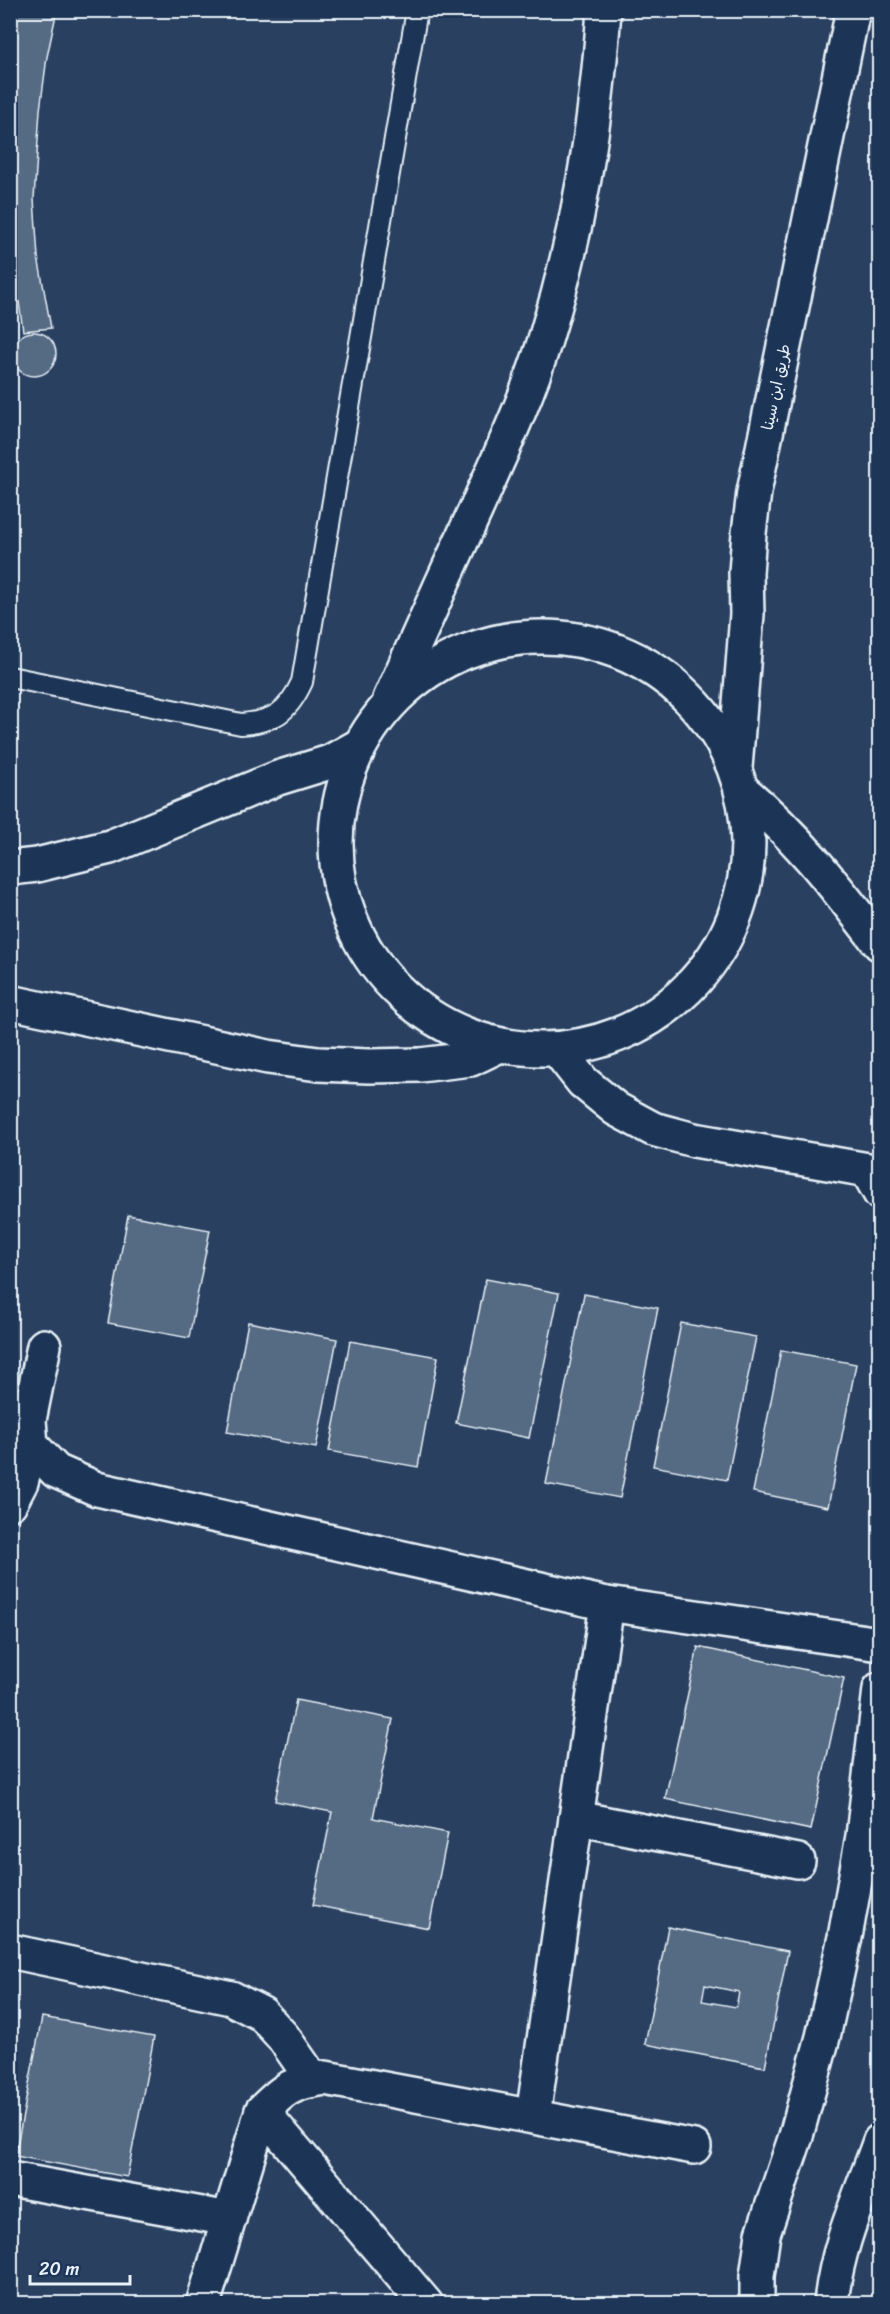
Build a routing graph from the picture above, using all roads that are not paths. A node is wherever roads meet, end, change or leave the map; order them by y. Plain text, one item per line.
1 (417, 10) edge
2 (604, 10) edge
3 (853, 10) edge
4 (10, 677) edge
5 (386, 707) junction
6 (359, 746) junction
7 (739, 779) junction
8 (10, 868) edge
9 (879, 944) edge
10 (10, 1002) edge
11 (498, 1046) junction
12 (556, 1049) junction
13 (875, 1178) edge
14 (44, 1346) dead end
15 (32, 1445) junction
16 (10, 1503) edge
17 (607, 1604) junction
18 (879, 1644) edge
19 (879, 1689) edge
20 (576, 1818) junction
21 (798, 1861) dead end
22 (10, 1951) edge
23 (313, 2080) junction
24 (262, 2111) junction
25 (533, 2116) junction
26 (879, 2142) edge
27 (694, 2147) dead end
28 (10, 2179) edge
29 (229, 2218) junction
30 (202, 2304) edge
31 (426, 2304) edge
32 (757, 2304) edge
33 (831, 2304) edge

1 - 4 lane
2 - 5 street
3 - 7 street, طريق ابن سينا
5 - 6 street
5 - 7 street
6 - 8 street
6 - 11 street
7 - 9 street
7 - 12 street
10 - 11 street
11 - 12 street
12 - 13 street
14 - 15 street
15 - 16 street
15 - 17 street
17 - 18 street
17 - 20 street
19 - 32 street
20 - 21 street
20 - 25 street
22 - 23 street
23 - 24 street
23 - 25 street
24 - 29 street
24 - 31 street
25 - 27 street
26 - 33 street
28 - 29 street
29 - 30 street

